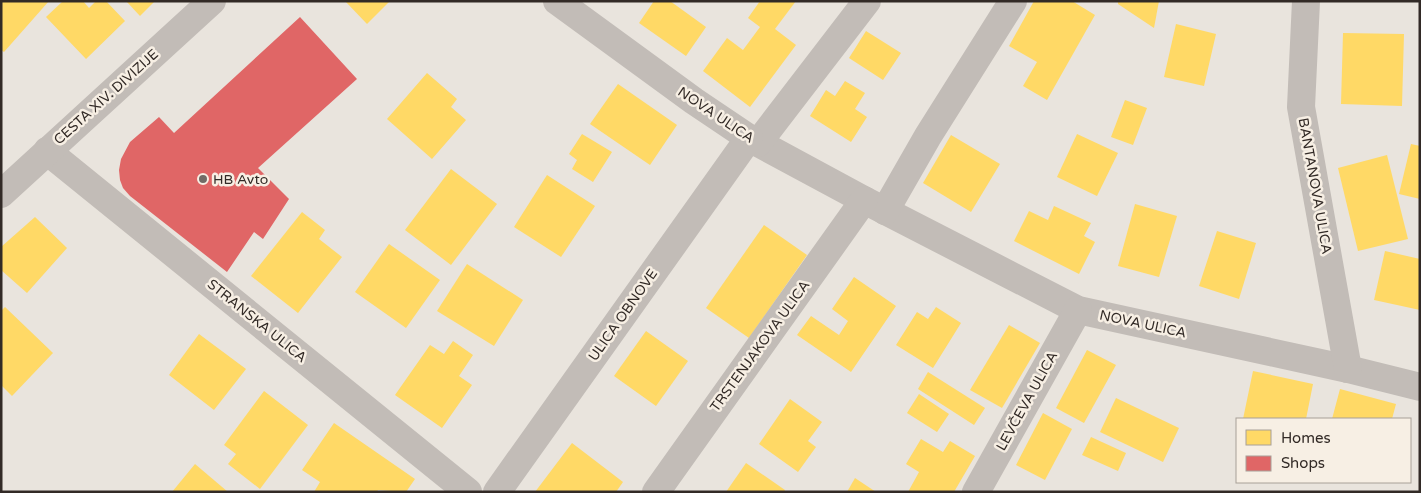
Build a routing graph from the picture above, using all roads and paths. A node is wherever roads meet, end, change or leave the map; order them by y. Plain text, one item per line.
1 (212, 1) edge
2 (557, 1) edge
3 (866, 1) edge
4 (1013, 1) edge
5 (1306, 1) edge
6 (754, 141) junction
7 (47, 151) junction
8 (1, 194) edge
9 (875, 205) junction
10 (1078, 310) junction
11 (1348, 369) junction
12 (1420, 387) edge
13 (468, 492) edge
14 (497, 492) edge
15 (656, 492) edge
16 (976, 492) edge

1 - 7 street, CESTA XIV. DIVIZIJE
2 - 6 street, NOVA ULICA
3 - 6 street, ULICA OBNOVE
4 - 9 street
5 - 11 street, BANTANOVA ULICA
6 - 9 street, NOVA ULICA
6 - 14 street, ULICA OBNOVE
7 - 8 street, CESTA XIV. DIVIZIJE
7 - 13 street, STRANSKA ULICA
9 - 10 street, NOVA ULICA
9 - 15 street, TRSTENJAKOVA ULICA
10 - 11 street, NOVA ULICA
10 - 16 street, LEVČEVA ULICA
11 - 12 street, NOVA ULICA

